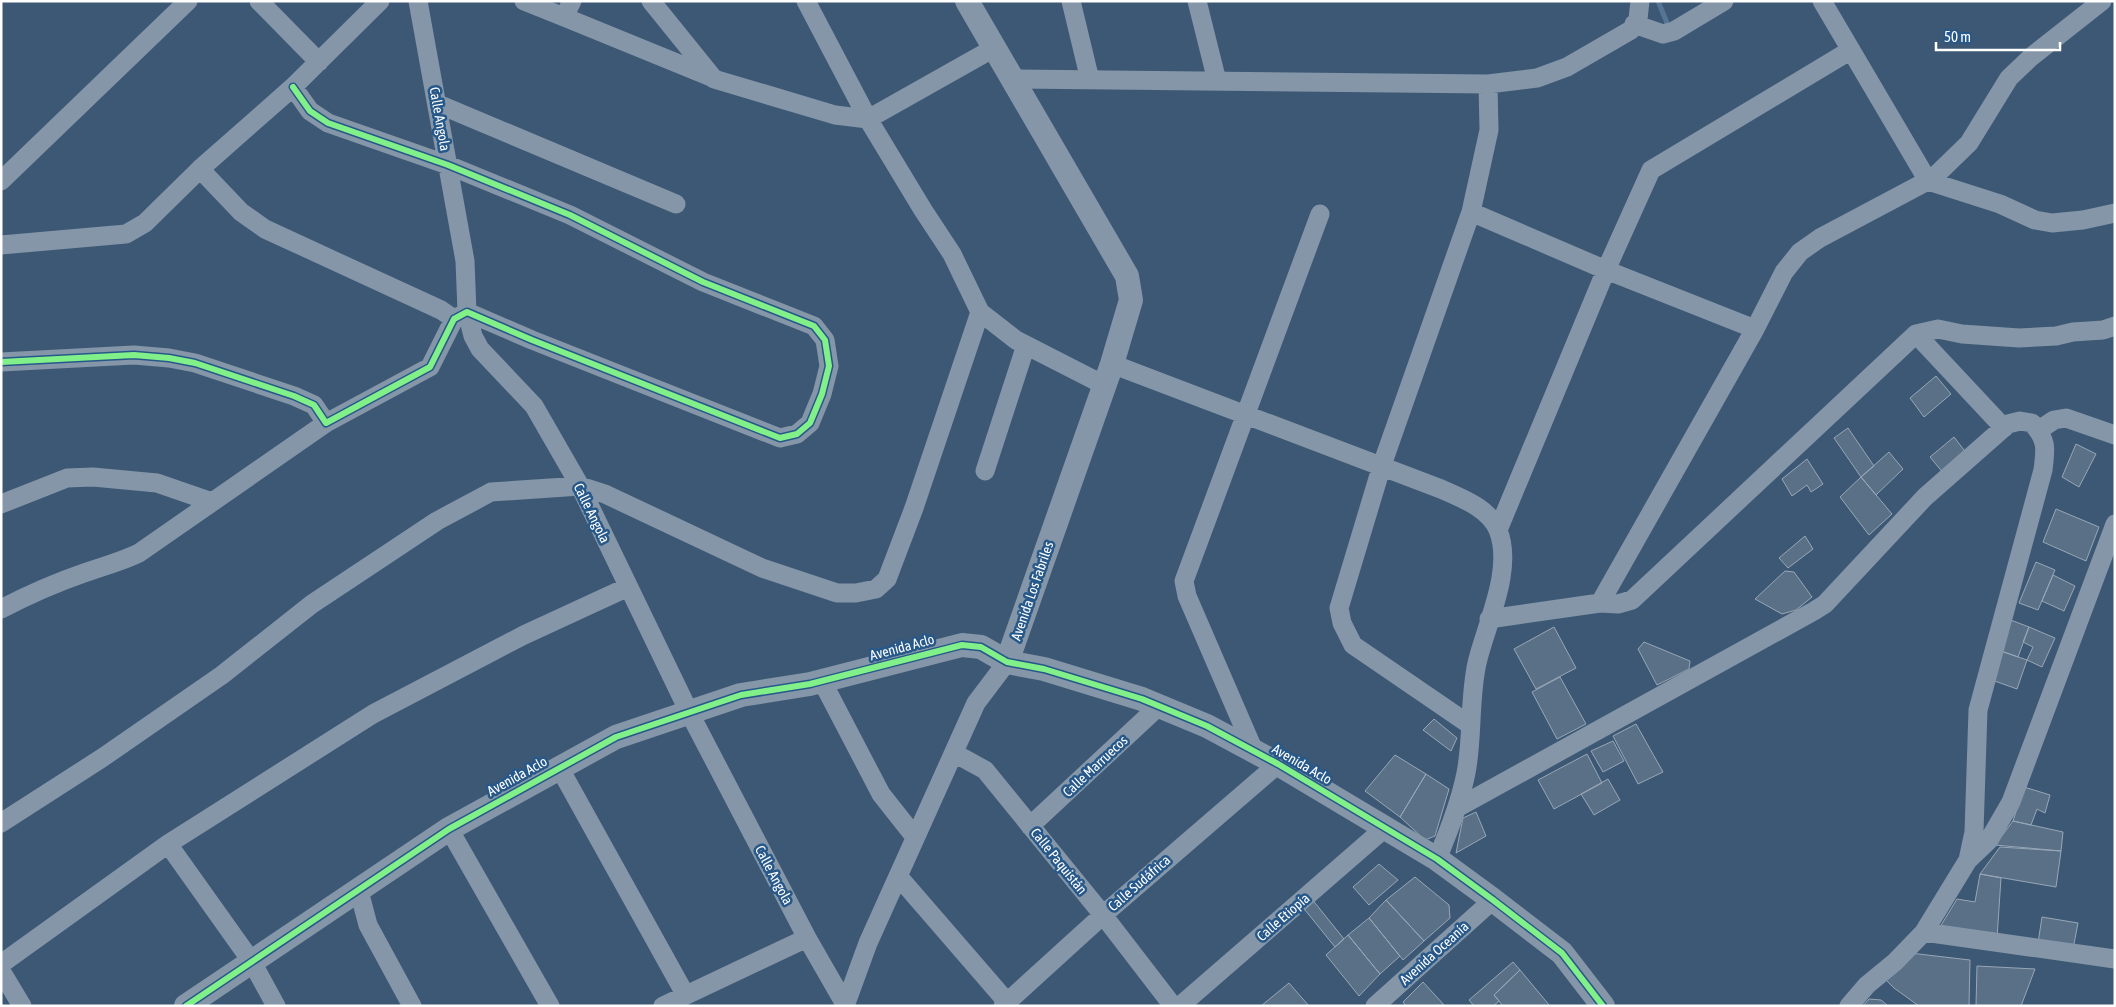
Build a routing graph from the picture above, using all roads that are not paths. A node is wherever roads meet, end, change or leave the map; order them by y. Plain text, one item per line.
1 (188, 1) edge
2 (259, 1) edge
3 (380, 1) edge
4 (418, 1) edge
5 (524, 1) edge
6 (651, 1) edge
7 (806, 1) edge
8 (967, 1) edge
9 (1071, 1) edge
10 (1197, 1) edge
11 (1640, 1) edge
12 (1724, 1) edge
13 (1822, 1) edge
14 (2102, 1) edge
15 (568, 9) edge
16 (1634, 24) junction
17 (994, 48) junction
18 (1851, 50) junction
19 (319, 62) junction
20 (714, 79) junction
21 (1012, 79) junction
22 (1090, 80) junction
23 (1217, 82) junction
24 (1488, 84) junction
25 (293, 87) junction
26 (438, 104) junction
27 (868, 119) junction
28 (448, 164) junction
29 (200, 169) junction
30 (1, 181) edge
31 (1928, 181) junction
32 (676, 204) dead end
33 (1471, 212) junction
34 (2115, 213) edge
35 (1320, 214) dead end
36 (1, 245) edge
37 (1606, 270) junction
38 (980, 312) junction
39 (461, 316) junction
40 (2115, 326) edge
41 (1755, 330) junction
42 (1916, 334) junction
43 (1026, 345) junction
44 (1, 362) edge
45 (1108, 375) junction
46 (1246, 414) junction
47 (326, 423) junction
48 (2004, 428) junction
49 (2038, 430) junction
50 (2115, 435) edge
51 (1382, 465) junction
52 (985, 470) dead end
53 (580, 486) junction
54 (212, 502) junction
55 (1510, 502) junction
56 (1, 504) edge
57 (1480, 507) junction
58 (2115, 524) edge
59 (1498, 530) junction
60 (628, 587) junction
61 (1600, 603) junction
62 (1, 609) edge
63 (1489, 619) junction
64 (1007, 662) junction
65 (822, 681) junction
66 (1159, 706) junction
67 (689, 712) junction
68 (1470, 725) junction
69 (1254, 751) junction
70 (954, 753) junction
71 (1278, 764) junction
72 (559, 767) junction
73 (1457, 808) junction
74 (1, 823) edge
75 (1030, 826) junction
76 (1386, 827) junction
77 (448, 829) junction
78 (915, 837) junction
79 (168, 844) junction
80 (1437, 859) junction
81 (1968, 860) junction
82 (898, 876) junction
83 (359, 891) junction
84 (1493, 900) junction
85 (1103, 915) junction
86 (1924, 932) junction
87 (807, 938) junction
88 (2115, 959) edge
89 (252, 962) junction
90 (1, 964) edge
91 (1, 971) edge
92 (1867, 985) junction
93 (685, 994) junction
94 (1005, 1004) edge
95 (845, 1005) edge
96 (22, 1006) edge
97 (186, 1006) edge
98 (276, 1006) edge
99 (412, 1006) edge
100 (550, 1006) edge
101 (662, 1006) edge
102 (1173, 1006) edge
103 (1180, 1006) edge
104 (1375, 1006) edge
105 (1603, 1006) edge
106 (1842, 1006) edge
107 (1849, 1006) edge

1 - 30 street
2 - 19 street
3 - 19 street
4 - 26 street, Calle Angola
5 - 15 street
6 - 20 street
7 - 27 street
8 - 17 street
9 - 22 street
10 - 23 street
11 - 16 street
12 - 16 street
13 - 18 street
14 - 31 street
15 - 20 street
16 - 24 street
17 - 21 street
17 - 27 street
18 - 31 street
18 - 37 street
19 - 25 street
20 - 27 street
21 - 22 street
21 - 45 street, Avenida Los Fabriles
22 - 23 street
23 - 24 street
24 - 33 street
25 - 28 street
25 - 29 street
26 - 28 street, Calle Angola
26 - 32 street
27 - 38 street
28 - 39 street, Calle Angola
28 - 39 street
29 - 36 street
29 - 39 street
31 - 34 street
31 - 41 street
33 - 37 street
33 - 51 street
35 - 46 street
37 - 41 street
37 - 55 street
38 - 43 street
38 - 53 street
39 - 47 street
39 - 53 street, Calle Angola
40 - 42 street
41 - 61 street
42 - 48 street
42 - 61 street
43 - 45 street
43 - 52 street
44 - 47 street
45 - 46 street
45 - 64 street, Avenida Los Fabriles
46 - 51 street
46 - 69 street
47 - 54 street
48 - 49 street
48 - 73 street
49 - 50 street
49 - 81 street
51 - 57 street
51 - 68 street
53 - 60 street, Calle Angola
53 - 74 street
54 - 56 street
54 - 62 street
55 - 57 street
55 - 59 street
57 - 59 street
58 - 81 street
59 - 63 street
60 - 67 street, Calle Angola
60 - 79 street
61 - 63 street
63 - 68 street
64 - 65 street, Avenida Aclo
64 - 66 street, Avenida Aclo
64 - 70 street, Avenida Los Fabriles
65 - 67 street, Avenida Aclo
65 - 78 street
66 - 69 street, Avenida Aclo
66 - 75 street, Calle Marruecos
67 - 72 street, Avenida Aclo
67 - 87 street, Calle Angola
68 - 73 street
69 - 71 street, Avenida Aclo
70 - 75 street, Calle Paquistán
70 - 78 street, Avenida Los Fabriles
71 - 76 street, Avenida Aclo
71 - 85 street, Calle Sudáfrica
72 - 77 street, Avenida Aclo
72 - 93 street
73 - 80 street
75 - 85 street, Calle Paquistán
76 - 80 street, Avenida Aclo
76 - 103 street, Calle Etiopía
77 - 83 street, Avenida Aclo
77 - 100 street
78 - 82 street, Avenida Los Fabriles
79 - 89 street
79 - 90 street
80 - 84 street, Avenida Aclo
81 - 86 street
82 - 94 street
82 - 95 street, Avenida Los Fabriles
83 - 89 street, Avenida Aclo
83 - 99 street
84 - 104 street, Avenida Oceanía
84 - 105 street, Avenida Aclo
85 - 94 street, Calle Sudáfrica
85 - 102 street, Calle Paquistán
86 - 88 street
86 - 92 street
87 - 93 street
87 - 95 street, Calle Angola
89 - 97 street, Avenida Aclo
89 - 98 street
91 - 96 street
92 - 106 street
92 - 107 street
93 - 101 street

